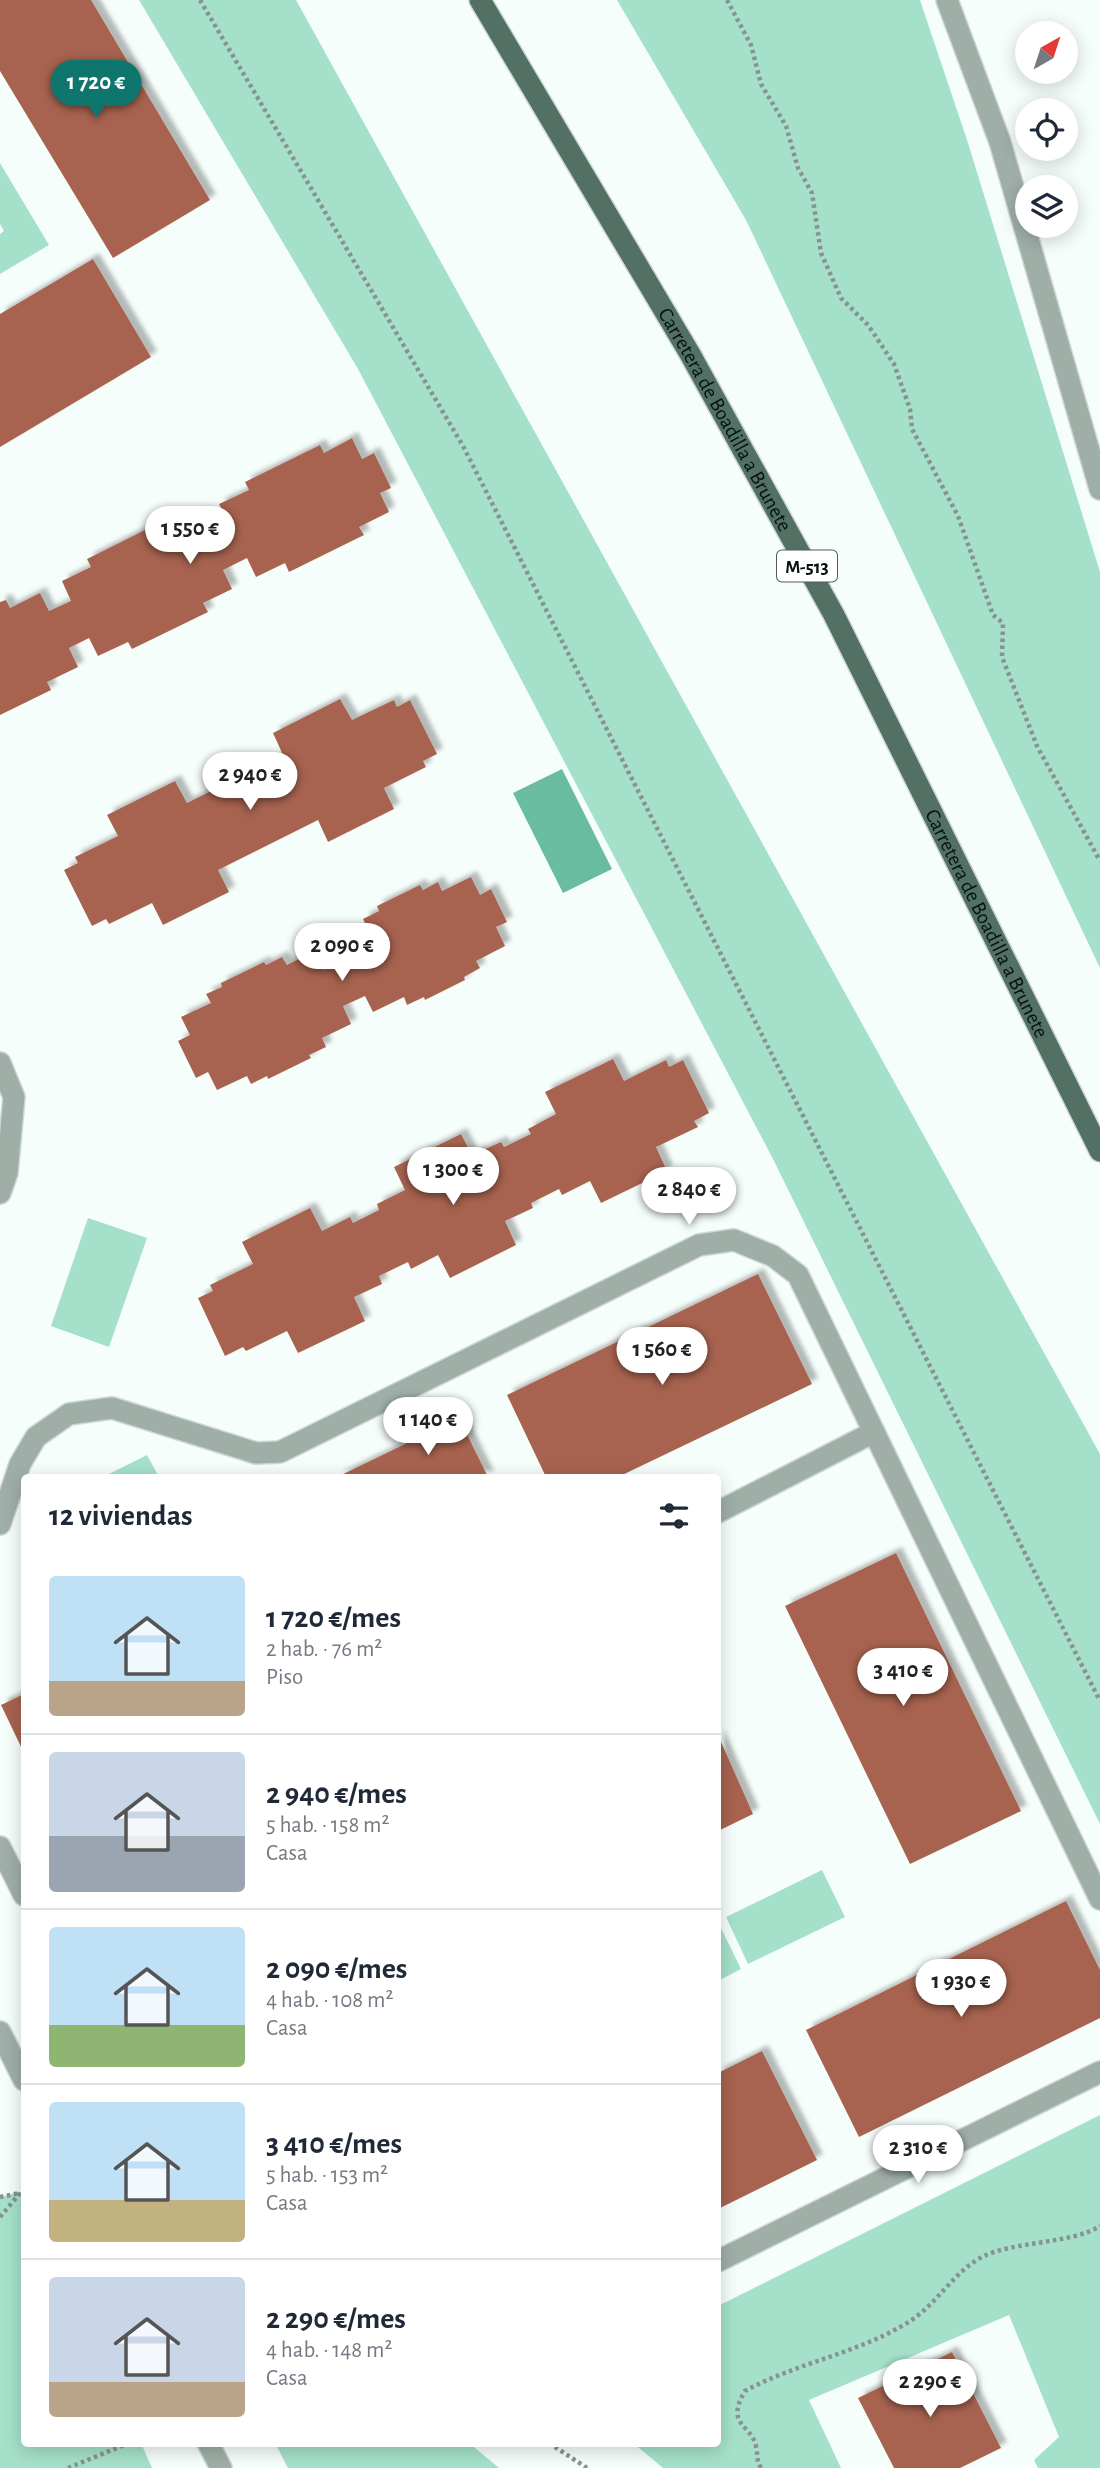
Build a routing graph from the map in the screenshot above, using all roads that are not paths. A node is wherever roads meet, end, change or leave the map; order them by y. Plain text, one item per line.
1 (480, 0) edge
2 (947, 0) edge
3 (1100, 489) edge
4 (0, 1063) edge
5 (1100, 1151) edge
6 (0, 1193) edge
7 (874, 1432) junction
8 (721, 1510) edge
9 (0, 1524) edge
10 (2, 1858) edge
11 (21, 1890) edge
12 (1100, 1899) edge
13 (0, 2032) edge
14 (1100, 2072) edge
15 (21, 2074) edge
16 (721, 2260) edge
17 (210, 2447) edge
18 (221, 2468) edge

1 - 5 main road, Carretera de Boadilla a Brunete / M-513
2 - 3 street
4 - 6 street
7 - 8 street
7 - 9 street
7 - 12 street
10 - 11 street
13 - 15 street
14 - 16 street
17 - 18 street

